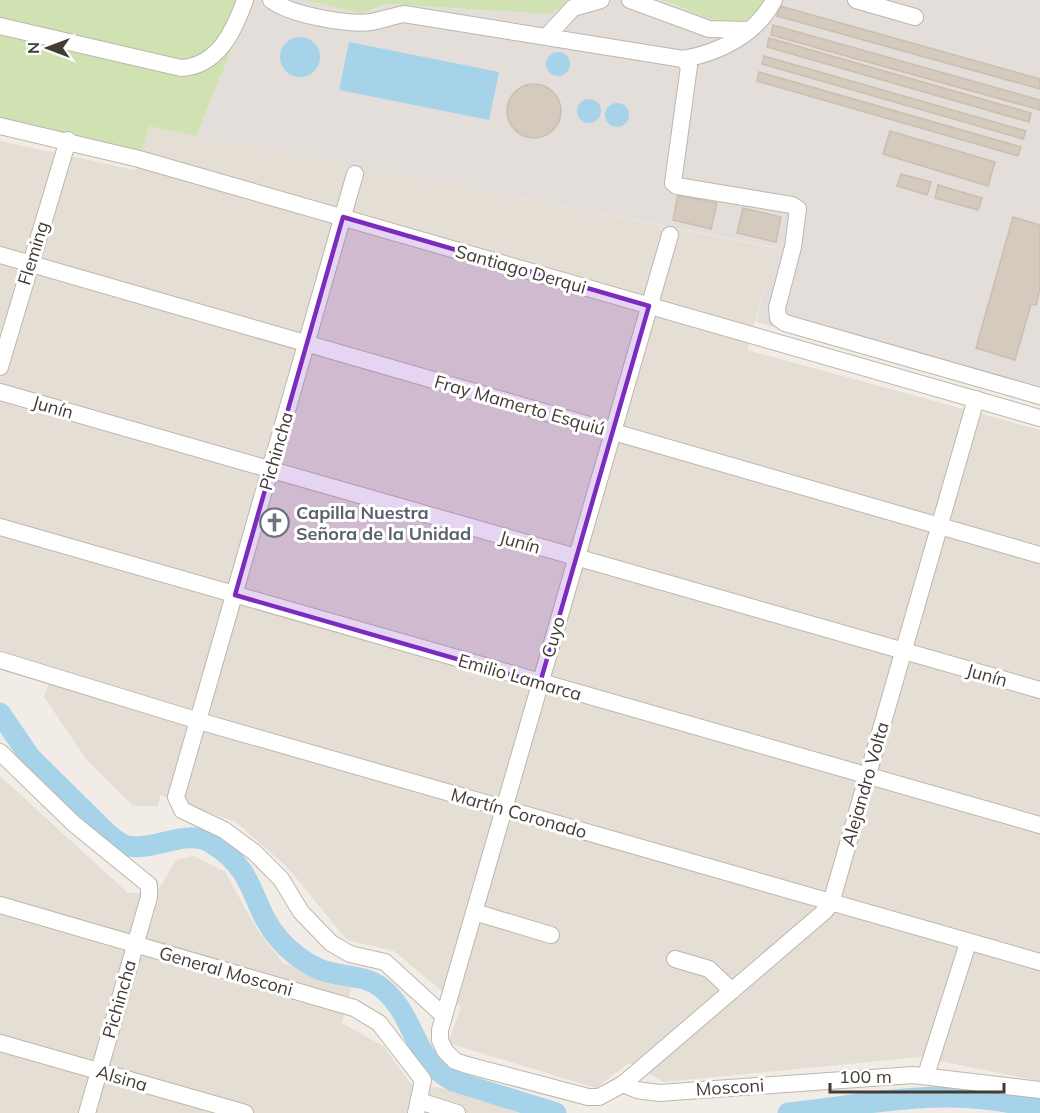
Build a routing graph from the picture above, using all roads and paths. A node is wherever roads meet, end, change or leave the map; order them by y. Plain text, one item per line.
1 (245, 0) edge
2 (271, 0) edge
3 (601, 0) edge
4 (630, 0) edge
5 (774, 0) edge
6 (856, 0) edge
7 (915, 16) dead end
8 (0, 26) edge
9 (751, 30) junction
10 (547, 36) junction
11 (682, 59) junction
12 (0, 126) edge
13 (68, 140) junction
14 (355, 174) dead end
15 (343, 217) junction
16 (670, 235) dead end
17 (0, 255) edge
18 (30, 264) junction
19 (650, 306) junction
20 (307, 343) junction
21 (0, 367) edge
22 (0, 392) edge
23 (1040, 396) edge
24 (976, 399) junction
25 (1040, 418) edge
26 (613, 431) junction
27 (271, 470) junction
28 (0, 527) edge
29 (939, 527) junction
30 (1040, 555) edge
31 (576, 558) junction
32 (235, 595) junction
33 (903, 652) junction
34 (0, 660) edge
35 (540, 683) junction
36 (1040, 690) edge
37 (199, 721) junction
38 (0, 753) edge
39 (867, 777) junction
40 (504, 809) junction
41 (1040, 825) edge
42 (831, 903) junction
43 (0, 905) edge
44 (474, 912) junction
45 (551, 935) dead end
46 (968, 943) junction
47 (135, 944) junction
48 (675, 959) dead end
49 (1040, 962) edge
50 (732, 991) junction
51 (444, 1016) junction
52 (0, 1043) edge
53 (99, 1072) junction
54 (926, 1075) junction
55 (623, 1084) junction
56 (1040, 1090) edge
57 (417, 1107) edge
58 (87, 1113) edge
59 (245, 1113) edge
60 (457, 1113) edge

1 - 8 street
2 - 10 street
3 - 10 street
4 - 9 street
5 - 9 street
6 - 7 street
9 - 11 street
10 - 11 street
11 - 23 street
12 - 13 street, Santiago Derqui
13 - 15 street, Santiago Derqui
13 - 18 street, Fleming
14 - 15 street, Pichincha
15 - 19 street, Santiago Derqui
15 - 20 street, Pichincha
16 - 19 street, Cuyo
17 - 18 street, Fray Mamerto Esquiú
18 - 20 street, Fray Mamerto Esquiú
18 - 21 street, Fleming
19 - 24 street, Santiago Derqui
19 - 26 street, Cuyo
20 - 26 street, Fray Mamerto Esquiú
20 - 27 street, Pichincha
22 - 27 street, Junín
24 - 25 street, Santiago Derqui
24 - 29 street, Alejandro Volta
26 - 29 street, Fray Mamerto Esquiú
26 - 31 street, Cuyo
27 - 31 street, Junín
27 - 32 street, Pichincha
28 - 32 street, Emilio Lamarca
29 - 30 street, Fray Mamerto Esquiú
29 - 33 street, Alejandro Volta
31 - 33 street, Junín
31 - 35 street, Cuyo
32 - 35 street, Emilio Lamarca
32 - 37 street, Pichincha
33 - 36 street, Junín
33 - 39 street, Alejandro Volta
34 - 37 street, Martín Coronado
35 - 39 street, Emilio Lamarca
35 - 40 street, Cuyo
37 - 40 street, Martín Coronado
37 - 51 street, Pichincha
38 - 47 street, Pichincha
39 - 41 street, Emilio Lamarca
39 - 42 street, Alejandro Volta
40 - 42 street, Martín Coronado
40 - 44 street, Cuyo
42 - 46 street, Martín Coronado
42 - 50 street, Alejandro Volta
43 - 47 street, General Mosconi
44 - 45 street
44 - 51 street, Cuyo
46 - 49 street, Martín Coronado
46 - 54 street
47 - 53 street, Pichincha
47 - 57 street, General Mosconi
48 - 50 street
50 - 55 street, Alejandro Volta
51 - 55 street, Cuyo
52 - 53 street, Alsina
53 - 58 street, Pichincha
53 - 59 street, Alsina
54 - 55 street, Mosconi
54 - 56 street, Mosconi
57 - 60 street

